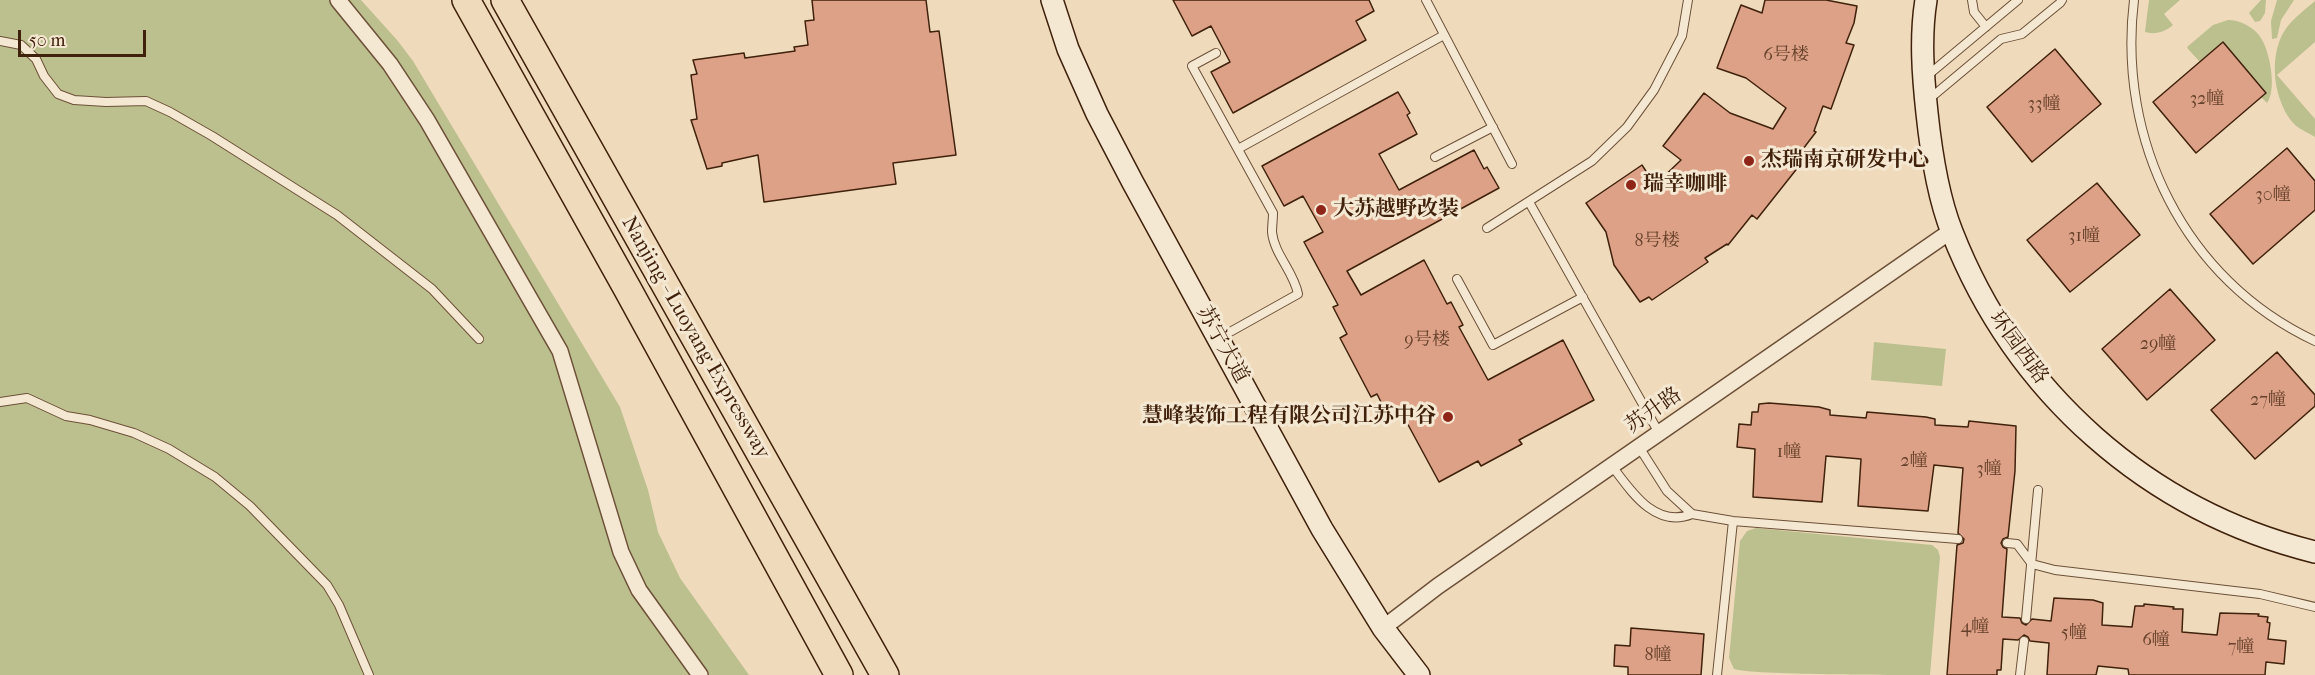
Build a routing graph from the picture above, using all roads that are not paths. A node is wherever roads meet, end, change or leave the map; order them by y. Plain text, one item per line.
1 (338, 0) edge
2 (466, 0) edge
3 (505, 0) edge
4 (1052, 0) edge
5 (1425, 0) edge
6 (1688, 0) edge
7 (1926, 0) edge
8 (1972, 0) edge
9 (2018, 0) edge
10 (2134, 0) edge
11 (2063, 1) edge
12 (1986, 27) junction
13 (1444, 35) junction
14 (0, 41) edge
15 (1216, 53) dead end
16 (1923, 79) junction
17 (1926, 102) junction
18 (1493, 126) junction
19 (1238, 149) junction
20 (1435, 157) dead end
21 (1512, 164) dead end
22 (1529, 202) junction
23 (1487, 228) dead end
24 (1952, 231) junction
25 (1457, 279) dead end
26 (1583, 297) junction
27 (1219, 338) junction
28 (479, 339) dead end
29 (2315, 341) edge
30 (0, 402) edge
31 (1659, 433) junction
32 (1640, 447) junction
33 (1612, 466) junction
34 (2038, 489) dead end
35 (1692, 514) junction
36 (1733, 520) junction
37 (1958, 539) dead end
38 (2007, 543) dead end
39 (2315, 552) edge
40 (2032, 564) junction
41 (2315, 607) edge
42 (2026, 619) dead end
43 (1383, 628) junction
44 (2024, 641) dead end
45 (369, 675) edge
46 (700, 675) edge
47 (839, 675) edge
48 (885, 675) edge
49 (1419, 675) edge
50 (1718, 675) edge
51 (2020, 675) edge

1 - 46 street
2 - 47 highway, Nanjing - Luoyang Expressway
3 - 48 highway, Nanjing - Luoyang Expressway
4 - 27 street, 苏宁大道
5 - 13 lane
6 - 22 lane
7 - 16 street, 环园西路
8 - 12 lane
9 - 12 lane
10 - 29 lane
11 - 17 lane
12 - 16 lane
13 - 18 lane
13 - 19 lane
14 - 28 lane
15 - 19 lane
16 - 17 street, 环园西路
17 - 24 street, 环园西路
18 - 20 lane
18 - 21 lane
19 - 27 lane
22 - 23 lane
22 - 26 lane
24 - 31 street, 苏升路
24 - 39 street, 环园西路
25 - 26 lane
26 - 31 lane
27 - 43 street, 苏宁大道
30 - 45 lane
31 - 32 street, 苏升路
32 - 33 street, 苏升路
32 - 35 lane
33 - 35 lane
33 - 43 street, 苏升路
34 - 40 lane
35 - 36 lane
36 - 37 lane
36 - 50 lane
38 - 40 lane
40 - 41 lane
40 - 42 lane
43 - 49 street, 苏宁大道
44 - 51 lane

